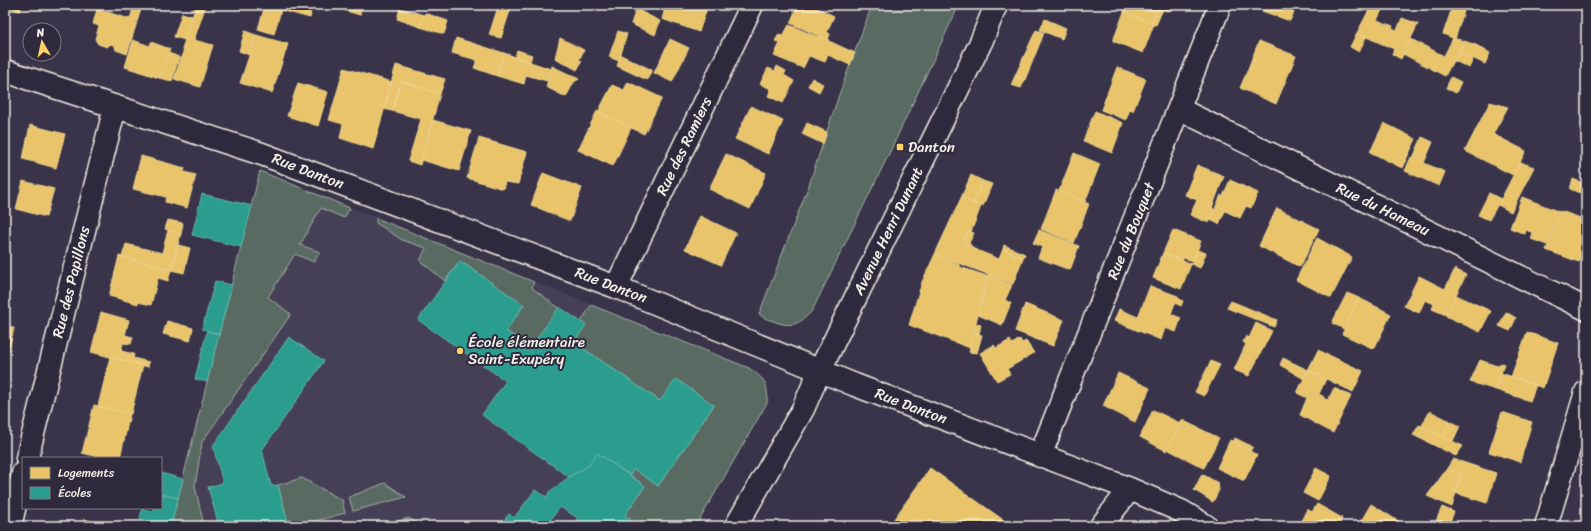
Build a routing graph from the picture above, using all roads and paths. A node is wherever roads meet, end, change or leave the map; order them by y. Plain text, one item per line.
1 (752, 5) edge
2 (996, 5) edge
3 (1220, 5) edge
4 (5, 71) edge
5 (116, 106) junction
6 (1179, 109) junction
7 (616, 287) junction
8 (1586, 309) edge
9 (820, 370) junction
10 (1586, 392) edge
11 (1040, 456) junction
12 (27, 457) edge
13 (22, 477) edge
14 (1130, 489) junction
15 (10, 526) edge
16 (736, 526) edge
17 (1101, 526) edge
18 (1206, 526) edge
19 (1546, 526) edge

1 - 7 street, Rue des Ramiers
2 - 9 street, Avenue Henri Dunant
3 - 6 street, Rue du Bouquet
4 - 5 street, Rue Danton
5 - 7 street, Rue Danton
5 - 12 street, Rue des Papillons
6 - 8 street, Rue du Hameau
6 - 11 street, Rue du Bouquet
7 - 9 street, Rue Danton
9 - 11 street, Rue Danton
9 - 16 street, Avenue Henri Dunant
10 - 19 street
11 - 14 street, Rue Danton
13 - 15 street
14 - 17 street
14 - 18 street, Rue Danton

